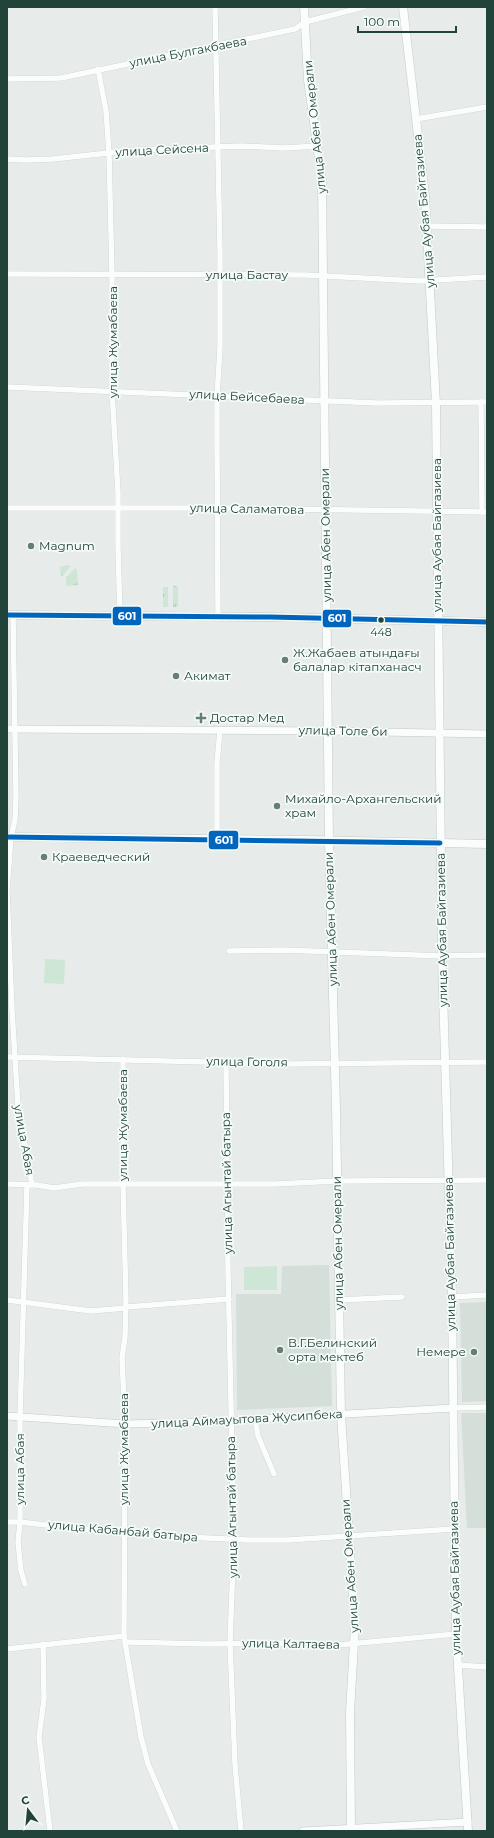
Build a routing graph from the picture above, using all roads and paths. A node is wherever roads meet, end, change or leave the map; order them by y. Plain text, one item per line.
1 (215, 7) edge
2 (304, 7) edge
3 (364, 7) edge
4 (402, 7) edge
5 (305, 22) junction
6 (216, 46) junction
7 (98, 69) junction
8 (7, 79) edge
9 (487, 107) edge
10 (416, 119) junction
11 (318, 146) junction
12 (218, 147) junction
13 (109, 153) junction
14 (7, 159) edge
15 (427, 226) junction
16 (487, 227) edge
17 (7, 274) edge
18 (112, 275) junction
19 (219, 275) junction
20 (322, 276) junction
21 (487, 277) edge
22 (430, 280) junction
23 (7, 387) edge
24 (112, 391) junction
25 (217, 396) junction
26 (325, 401) junction
27 (484, 402) edge
28 (436, 404) junction
29 (7, 508) edge
30 (118, 508) junction
31 (218, 508) junction
32 (325, 510) junction
33 (436, 511) junction
34 (485, 512) edge
35 (10, 615) edge
36 (120, 616) junction
37 (218, 616) junction
38 (328, 618) junction
39 (438, 620) junction
40 (487, 622) edge
41 (7, 730) edge
42 (16, 730) junction
43 (220, 730) junction
44 (327, 731) junction
45 (438, 732) junction
46 (487, 734) edge
47 (9, 837) edge
48 (217, 839) junction
49 (329, 841) junction
50 (440, 843) junction
51 (487, 844) edge
52 (8, 948) edge
53 (229, 951) dead end
54 (332, 952) junction
55 (487, 955) edge
56 (442, 956) junction
57 (7, 1057) edge
58 (15, 1057) junction
59 (123, 1059) junction
60 (226, 1062) junction
61 (487, 1062) edge
62 (335, 1063) junction
63 (444, 1063) junction
64 (448, 1180) junction
65 (487, 1180) edge
66 (337, 1181) junction
67 (7, 1184) edge
68 (123, 1184) junction
69 (228, 1184) junction
70 (29, 1185) junction
71 (487, 1295) edge
72 (402, 1297) dead end
73 (452, 1297) junction
74 (229, 1299) junction
75 (7, 1300) edge
76 (339, 1300) junction
77 (23, 1302) junction
78 (126, 1308) junction
79 (487, 1407) edge
80 (453, 1408) junction
81 (341, 1415) junction
82 (7, 1416) edge
83 (20, 1417) junction
84 (255, 1419) junction
85 (231, 1420) junction
86 (124, 1424) junction
87 (274, 1474) dead end
88 (7, 1522) edge
89 (20, 1522) junction
90 (454, 1530) junction
91 (125, 1534) junction
92 (348, 1535) junction
93 (234, 1539) junction
94 (25, 1584) dead end
95 (456, 1634) junction
96 (124, 1636) junction
97 (126, 1642) junction
98 (230, 1643) junction
99 (355, 1643) junction
100 (43, 1644) junction
101 (7, 1649) edge
102 (457, 1665) junction
103 (487, 1667) edge
104 (468, 1822) junction
105 (351, 1830) edge
106 (50, 1831) edge
107 (177, 1831) edge
108 (241, 1831) edge
109 (302, 1831) edge
110 (468, 1831) edge

1 - 6 street
2 - 5 main road, улица Абен Омерали
3 - 5 street, улица Булгакбаева
4 - 10 main road, улица Аубая Байгазиева
5 - 6 street, улица Булгакбаева
5 - 11 main road, улица Абен Омерали
6 - 7 street, улица Булгакбаева
6 - 12 street
7 - 8 street, улица Булгакбаева
7 - 13 street, улица Жумабаева
9 - 10 street
10 - 15 main road, улица Аубая Байгазиева
11 - 12 street, улица Сейсена
11 - 20 main road, улица Абен Омерали
12 - 13 street, улица Сейсена
12 - 19 street
13 - 14 street, улица Сейсена
13 - 18 street, улица Жумабаева
15 - 16 street
15 - 22 main road, улица Аубая Байгазиева
17 - 18 street, улица Бастау
18 - 19 street, улица Бастау
18 - 24 street, улица Жумабаева
19 - 20 street, улица Бастау
19 - 25 street
20 - 22 street, улица Бастау
20 - 26 main road, улица Абен Омерали
21 - 22 street, улица Бастау
22 - 28 main road, улица Аубая Байгазиева
23 - 24 street, улица Бейсебаева
24 - 25 street, улица Бейсебаева
24 - 30 street, улица Жумабаева
25 - 26 street, улица Бейсебаева
25 - 31 street
26 - 28 street, улица Бейсебаева
26 - 32 main road, улица Абен Омерали
27 - 28 street, улица Бейсебаева
27 - 34 street
28 - 33 main road, улица Аубая Байгазиева
29 - 30 street, улица Саламатова
30 - 31 street, улица Саламатова
30 - 36 street, улица Жумабаева
31 - 32 street, улица Саламатова
31 - 37 street
32 - 33 street, улица Саламатова
32 - 38 main road, улица Абен Омерали
33 - 34 street, улица Саламатова
33 - 39 main road, улица Аубая Байгазиева
35 - 36 main road
35 - 42 street, улица Абая
36 - 37 main road
37 - 38 main road
38 - 39 main road
38 - 44 main road, улица Абен Омерали
39 - 40 main road
39 - 45 main road, улица Аубая Байгазиева
41 - 42 street, улица Толе би
42 - 43 street, улица Толе би
42 - 47 street, улица Абая
43 - 44 street, улица Толе би
43 - 48 street
44 - 45 street, улица Толе би
44 - 49 main road, улица Абен Омерали
45 - 46 street, улица Толе би
45 - 50 main road, улица Аубая Байгазиева
47 - 48 main road
47 - 52 street, улица Абая
48 - 49 main road
49 - 50 main road
49 - 54 main road, улица Абен Омерали
50 - 51 main road
50 - 56 main road, улица Аубая Байгазиева
52 - 58 street, улица Абая
53 - 54 street
54 - 56 street
54 - 62 main road, улица Абен Омерали
55 - 56 street
56 - 63 main road, улица Аубая Байгазиева
57 - 58 street, улица Гоголя
58 - 59 street, улица Гоголя
58 - 70 street, улица Абая
59 - 60 street, улица Гоголя
59 - 68 street, улица Жумабаева
60 - 62 street, улица Гоголя
60 - 69 street, улица Агынтай батыра
61 - 63 street, улица Гоголя
62 - 63 street, улица Гоголя
62 - 66 main road, улица Абен Омерали
63 - 64 main road, улица Аубая Байгазиева
64 - 65 street
64 - 66 street
64 - 73 main road, улица Аубая Байгазиева
66 - 69 street
66 - 76 main road, улица Абен Омерали
67 - 70 street
68 - 69 street
68 - 70 street
68 - 78 street, улица Жумабаева
69 - 74 street, улица Агынтай батыра
70 - 77 street, улица Абая
71 - 73 street
72 - 76 street
73 - 80 main road, улица Аубая Байгазиева
74 - 78 street
74 - 85 street, улица Агынтай батыра
75 - 77 street
76 - 81 main road, улица Абен Омерали
77 - 78 street
77 - 83 street, улица Абая
78 - 86 street, улица Жумабаева
79 - 80 street, улица Аймауытова Жусипбека
80 - 81 street, улица Аймауытова Жусипбека
80 - 90 main road, улица Аубая Байгазиева
81 - 84 street, улица Аймауытова Жусипбека
81 - 92 main road, улица Абен Омерали
82 - 83 street, улица Аймауытова Жусипбека
83 - 86 street, улица Аймауытова Жусипбека
83 - 89 street, улица Абая
84 - 85 street, улица Аймауытова Жусипбека
84 - 87 street
85 - 86 street, улица Аймауытова Жусипбека
85 - 93 street, улица Агынтай батыра
86 - 91 street, улица Жумабаева
88 - 89 street, улица Кабанбай батыра
89 - 91 street, улица Кабанбай батыра
89 - 94 street, улица Абая
90 - 92 street, улица Кабанбай батыра
90 - 95 main road, улица Аубая Байгазиева
91 - 93 street, улица Кабанбай батыра
91 - 96 street, улица Жумабаева
92 - 93 street, улица Кабанбай батыра
92 - 99 main road, улица Абен Омерали
93 - 98 street, улица Агынтай батыра
95 - 99 street, улица Калтаева
95 - 102 main road, улица Аубая Байгазиева
96 - 97 street, улица Жумабаева
96 - 100 street
97 - 98 street, улица Калтаева
97 - 107 street, улица Жумабаева
98 - 99 street, улица Калтаева
98 - 108 street, улица Агынтай батыра
99 - 105 main road, улица Абен Омерали
100 - 101 street
100 - 106 street
102 - 103 street
102 - 104 main road, улица Аубая Байгазиева
104 - 105 street
104 - 110 main road, улица Аубая Байгазиева
105 - 109 street

